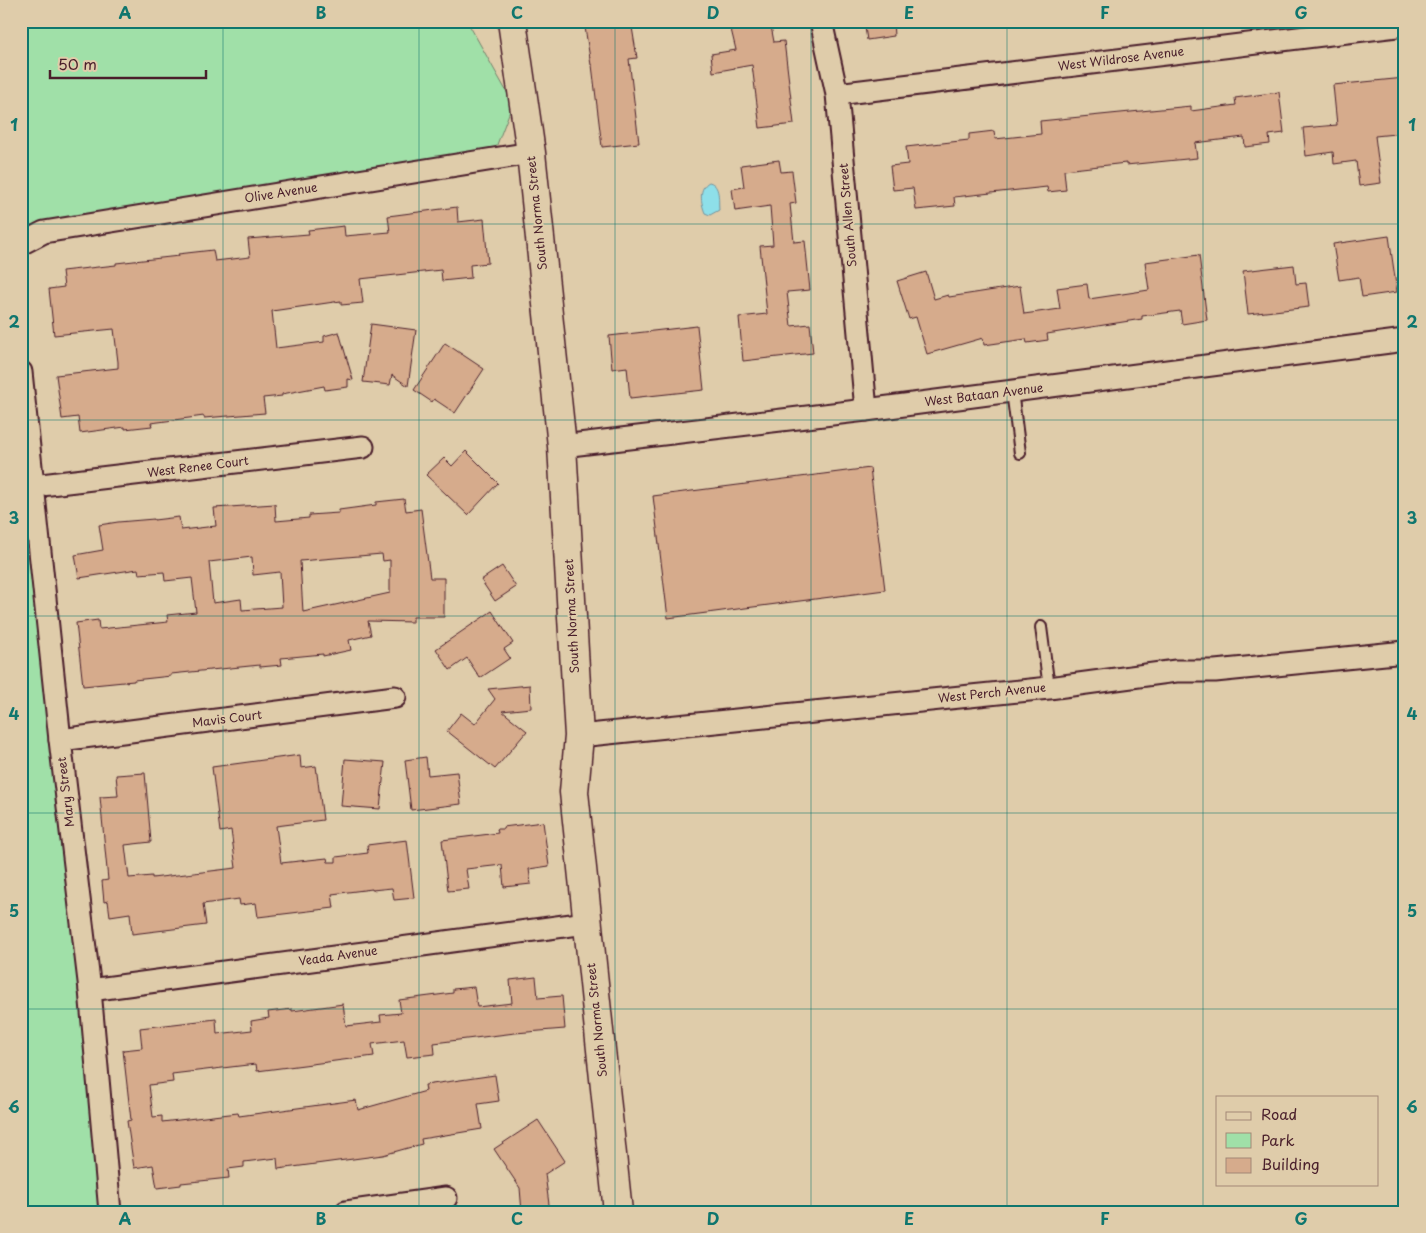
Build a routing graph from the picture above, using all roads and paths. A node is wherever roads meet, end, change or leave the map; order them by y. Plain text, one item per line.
1 (512, 21) edge
2 (821, 21) edge
3 (1405, 25) edge
4 (837, 94) junction
5 (531, 153) junction
6 (27, 241) edge
7 (1405, 340) edge
8 (21, 372) edge
9 (1012, 391) junction
10 (866, 410) junction
11 (562, 446) junction
12 (363, 447) dead end
13 (1020, 453) dead end
14 (34, 486) junction
15 (1041, 627) dead end
16 (1405, 652) edge
17 (1049, 688) junction
18 (395, 697) dead end
19 (579, 736) junction
20 (60, 740) junction
21 (586, 923) junction
22 (90, 990) junction
23 (446, 1198) dead end
24 (110, 1212) edge
25 (346, 1212) edge
26 (618, 1212) edge

1 - 5 street, South Norma Street
2 - 4 street, South Allen Street
3 - 4 street, West Wildrose Avenue
4 - 10 street, South Allen Street
5 - 6 street, Olive Avenue
5 - 11 street, South Norma Street
7 - 9 street, West Bataan Avenue
8 - 14 street, Mary Street
9 - 10 street, West Bataan Avenue
9 - 13 lane
10 - 11 street, West Bataan Avenue
11 - 19 street, South Norma Street
12 - 14 street, West Renee Court
14 - 20 street, Mary Street
15 - 17 lane
16 - 17 street, West Perch Avenue
17 - 19 street, West Perch Avenue
18 - 20 street, Mavis Court
19 - 21 street, South Norma Street
20 - 22 street, Mary Street
21 - 22 street, Veada Avenue
21 - 26 street, South Norma Street
22 - 24 street, Mary Street
23 - 25 street

